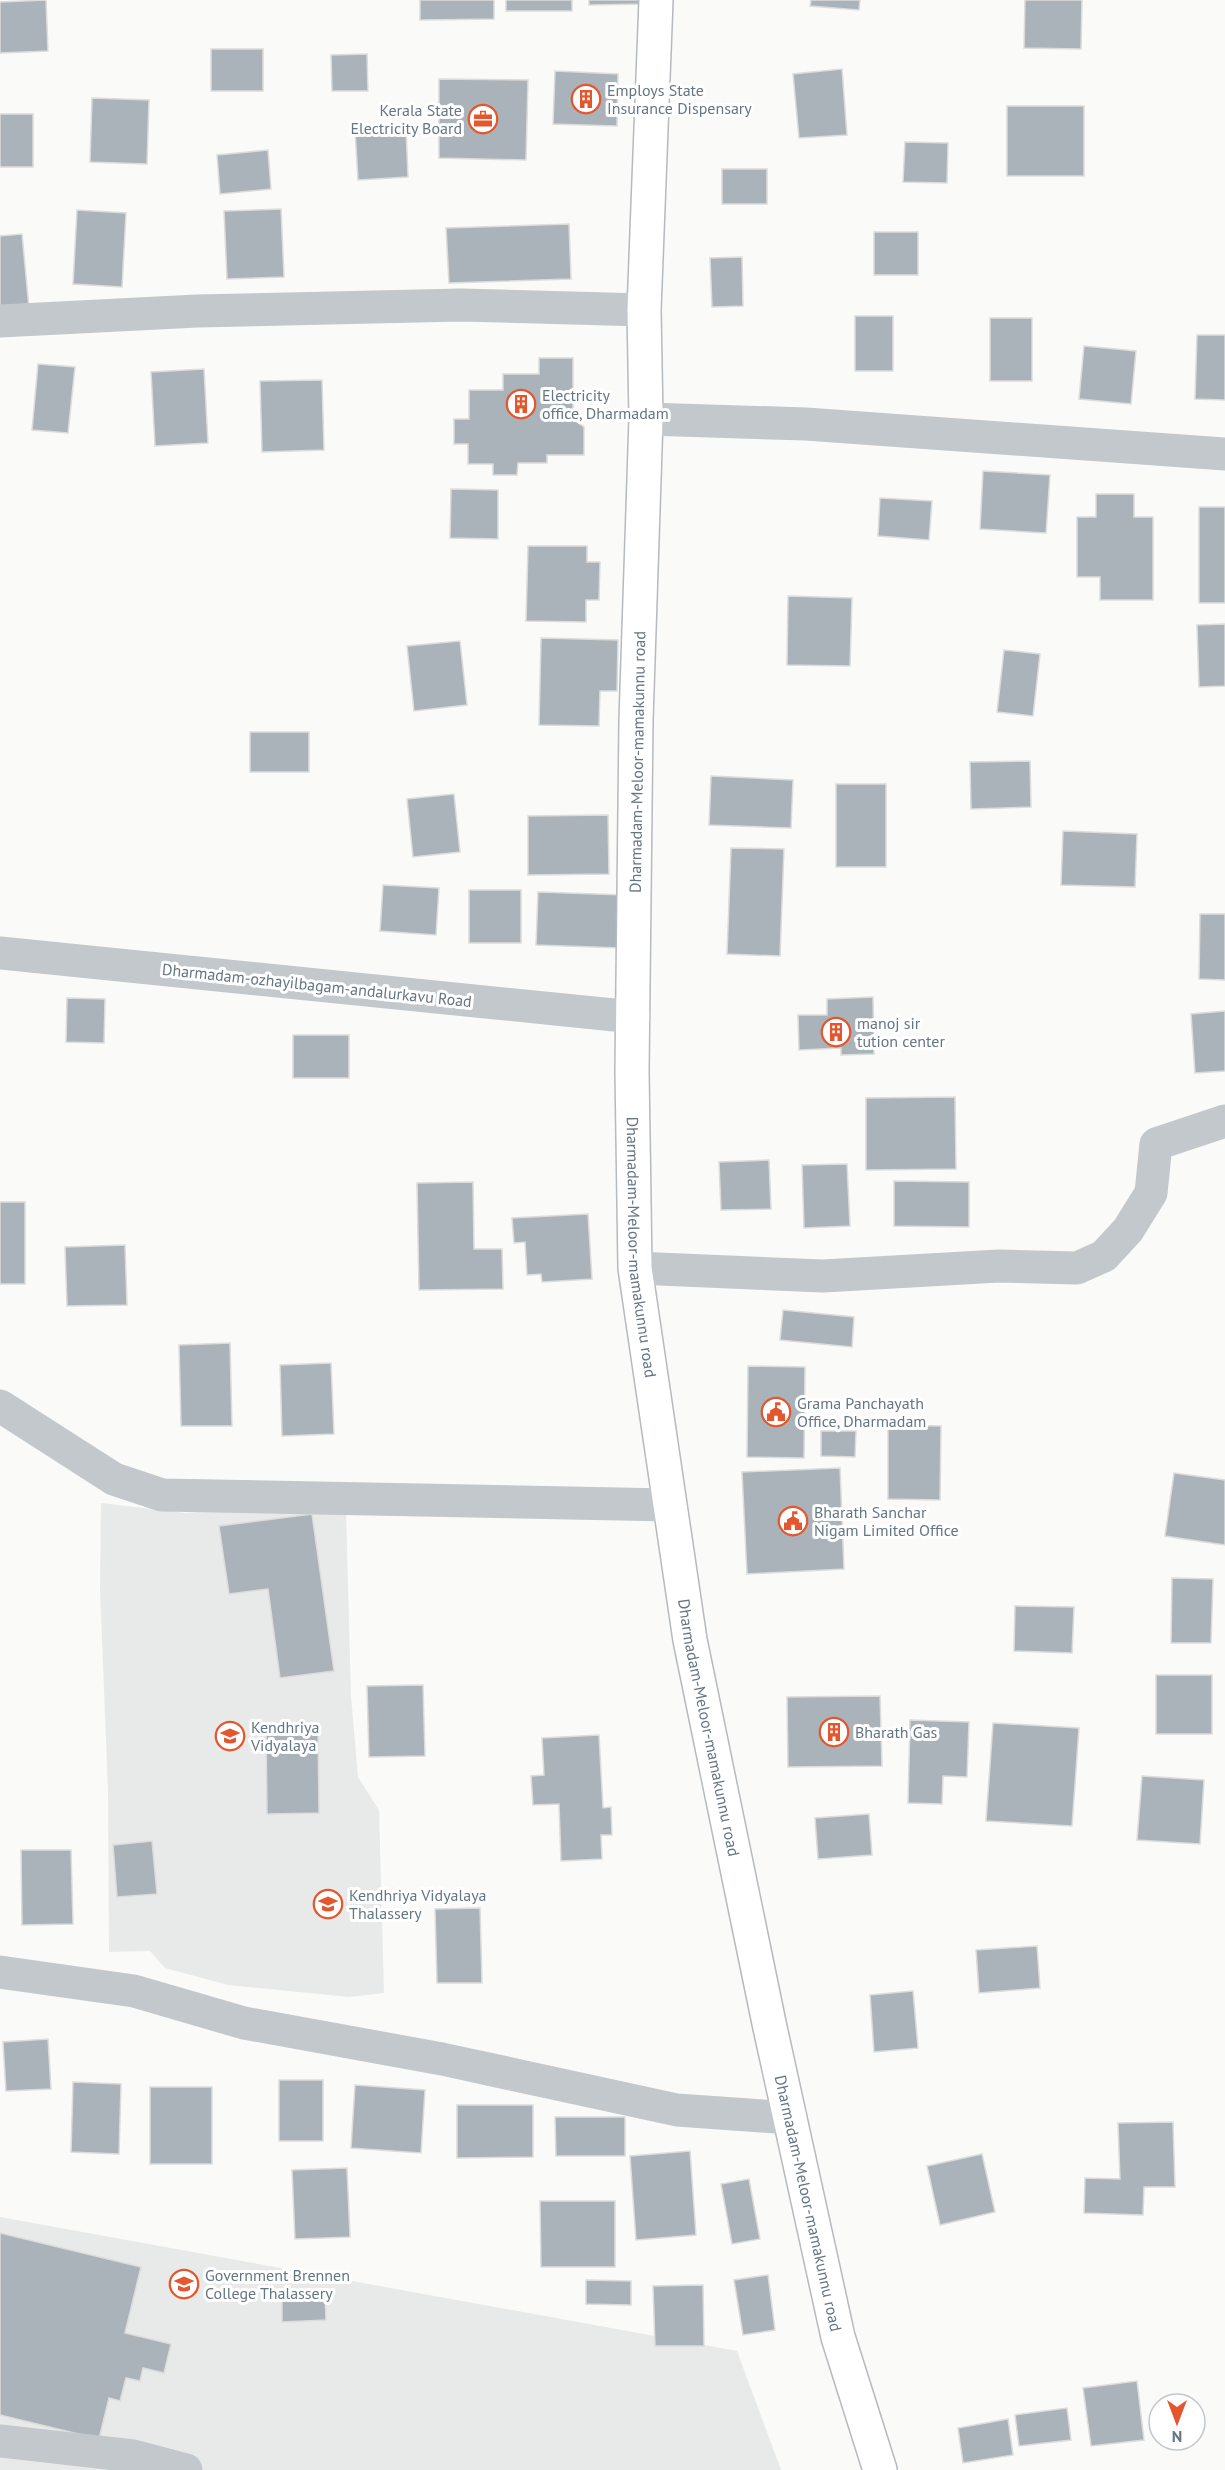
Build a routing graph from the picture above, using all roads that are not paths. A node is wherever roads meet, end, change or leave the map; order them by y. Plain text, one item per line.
1 (656, 0) edge
2 (644, 310) junction
3 (0, 321) edge
4 (646, 418) junction
5 (1225, 454) edge
6 (0, 953) edge
7 (634, 1017) junction
8 (1225, 1121) edge
9 (635, 1268) junction
10 (0, 1406) edge
11 (669, 1505) junction
12 (0, 1972) edge
13 (790, 2118) junction
14 (0, 2441) edge
15 (186, 2470) edge
16 (880, 2470) edge

1 - 2 main road, Dharmadam-Meloor-mamakunnu road
2 - 3 street
2 - 4 main road, Dharmadam-Meloor-mamakunnu road
4 - 5 street
4 - 7 main road, Dharmadam-Meloor-mamakunnu road
6 - 7 street, Dharmadam-ozhayilbagam-andalurkavu Road
7 - 9 main road, Dharmadam-Meloor-mamakunnu road
8 - 9 street
9 - 11 main road, Dharmadam-Meloor-mamakunnu road
10 - 11 street
11 - 13 main road, Dharmadam-Meloor-mamakunnu road
12 - 13 street
13 - 16 main road, Dharmadam-Meloor-mamakunnu road
14 - 15 street

